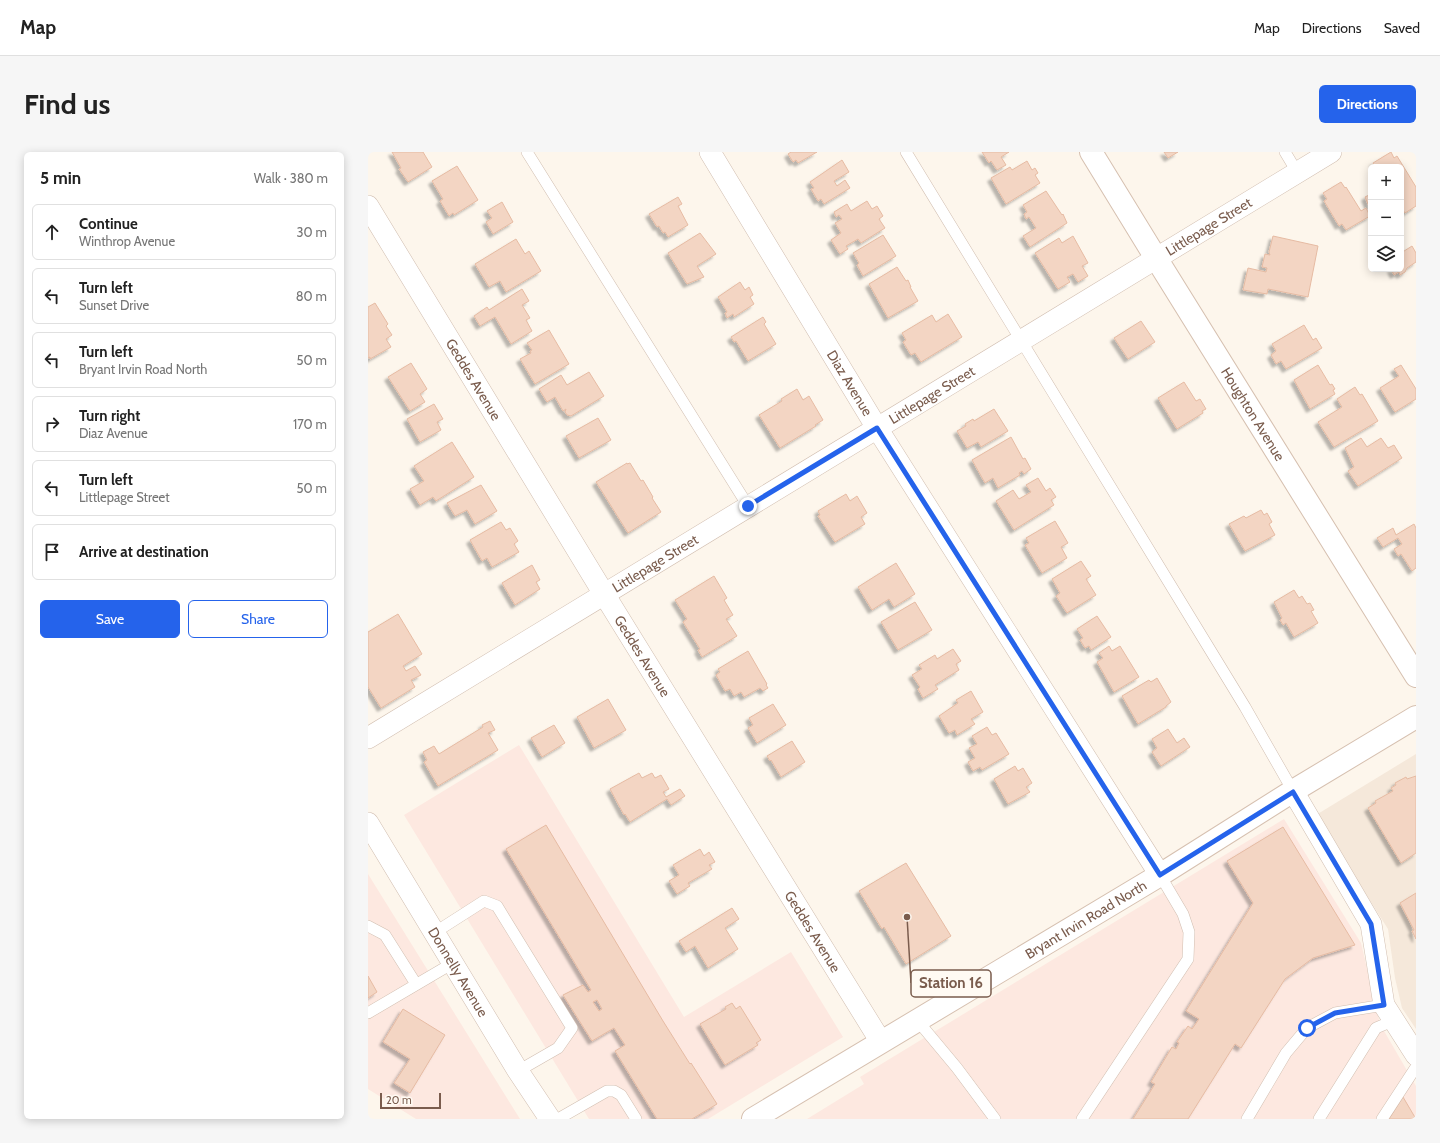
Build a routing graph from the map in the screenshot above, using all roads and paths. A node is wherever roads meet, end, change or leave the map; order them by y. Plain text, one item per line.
1 (527, 152) edge
2 (710, 152) edge
3 (906, 152) edge
4 (1091, 152) edge
5 (1285, 152) edge
6 (1331, 152) edge
7 (1297, 172) junction
8 (368, 206) edge
9 (1156, 258) junction
10 (1020, 341) junction
11 (877, 428) junction
12 (748, 506) junction
13 (604, 594) junction
14 (1416, 676) edge
15 (1416, 717) edge
16 (368, 738) edge
17 (1293, 792) junction
18 (370, 831) edge
19 (1160, 875) junction
20 (368, 926) edge
21 (434, 933) junction
22 (452, 963) junction
23 (416, 984) junction
24 (368, 1013) edge
25 (1389, 1013) junction
26 (917, 1020) junction
27 (881, 1042) junction
28 (1416, 1055) edge
29 (1416, 1067) edge
30 (518, 1071) junction
31 (550, 1119) edge
32 (558, 1119) edge
33 (636, 1119) edge
34 (753, 1119) edge
35 (995, 1119) edge
36 (1082, 1119) edge
37 (1247, 1119) edge
38 (1319, 1119) edge
39 (1382, 1119) edge

1 - 12 lane
2 - 11 street, Diaz Avenue
3 - 10 lane
4 - 9 main road, Houghton Avenue
5 - 7 lane
6 - 7 street, Littlepage Street
7 - 9 street, Littlepage Street
8 - 13 street, Geddes Avenue
9 - 10 street, Littlepage Street
9 - 14 main road, Houghton Avenue
10 - 11 street, Littlepage Street
10 - 17 lane
11 - 12 street, Littlepage Street
11 - 19 street, Diaz Avenue
12 - 13 street, Littlepage Street
13 - 16 street, Littlepage Street
13 - 27 street, Geddes Avenue
15 - 17 main road, Bryant Irvin Road North
17 - 19 main road, Bryant Irvin Road North
17 - 25 street
18 - 21 street, Donnelly Avenue
19 - 26 main road, Bryant Irvin Road North
19 - 36 lane
20 - 23 lane
21 - 22 street, Donnelly Avenue
21 - 30 lane
22 - 23 lane
22 - 30 street, Donnelly Avenue
23 - 24 lane
25 - 28 street
25 - 37 lane
25 - 38 lane
26 - 27 main road, Bryant Irvin Road North
26 - 35 lane
27 - 34 main road, Bryant Irvin Road North
29 - 39 lane
30 - 31 street, Donnelly Avenue
32 - 33 lane

